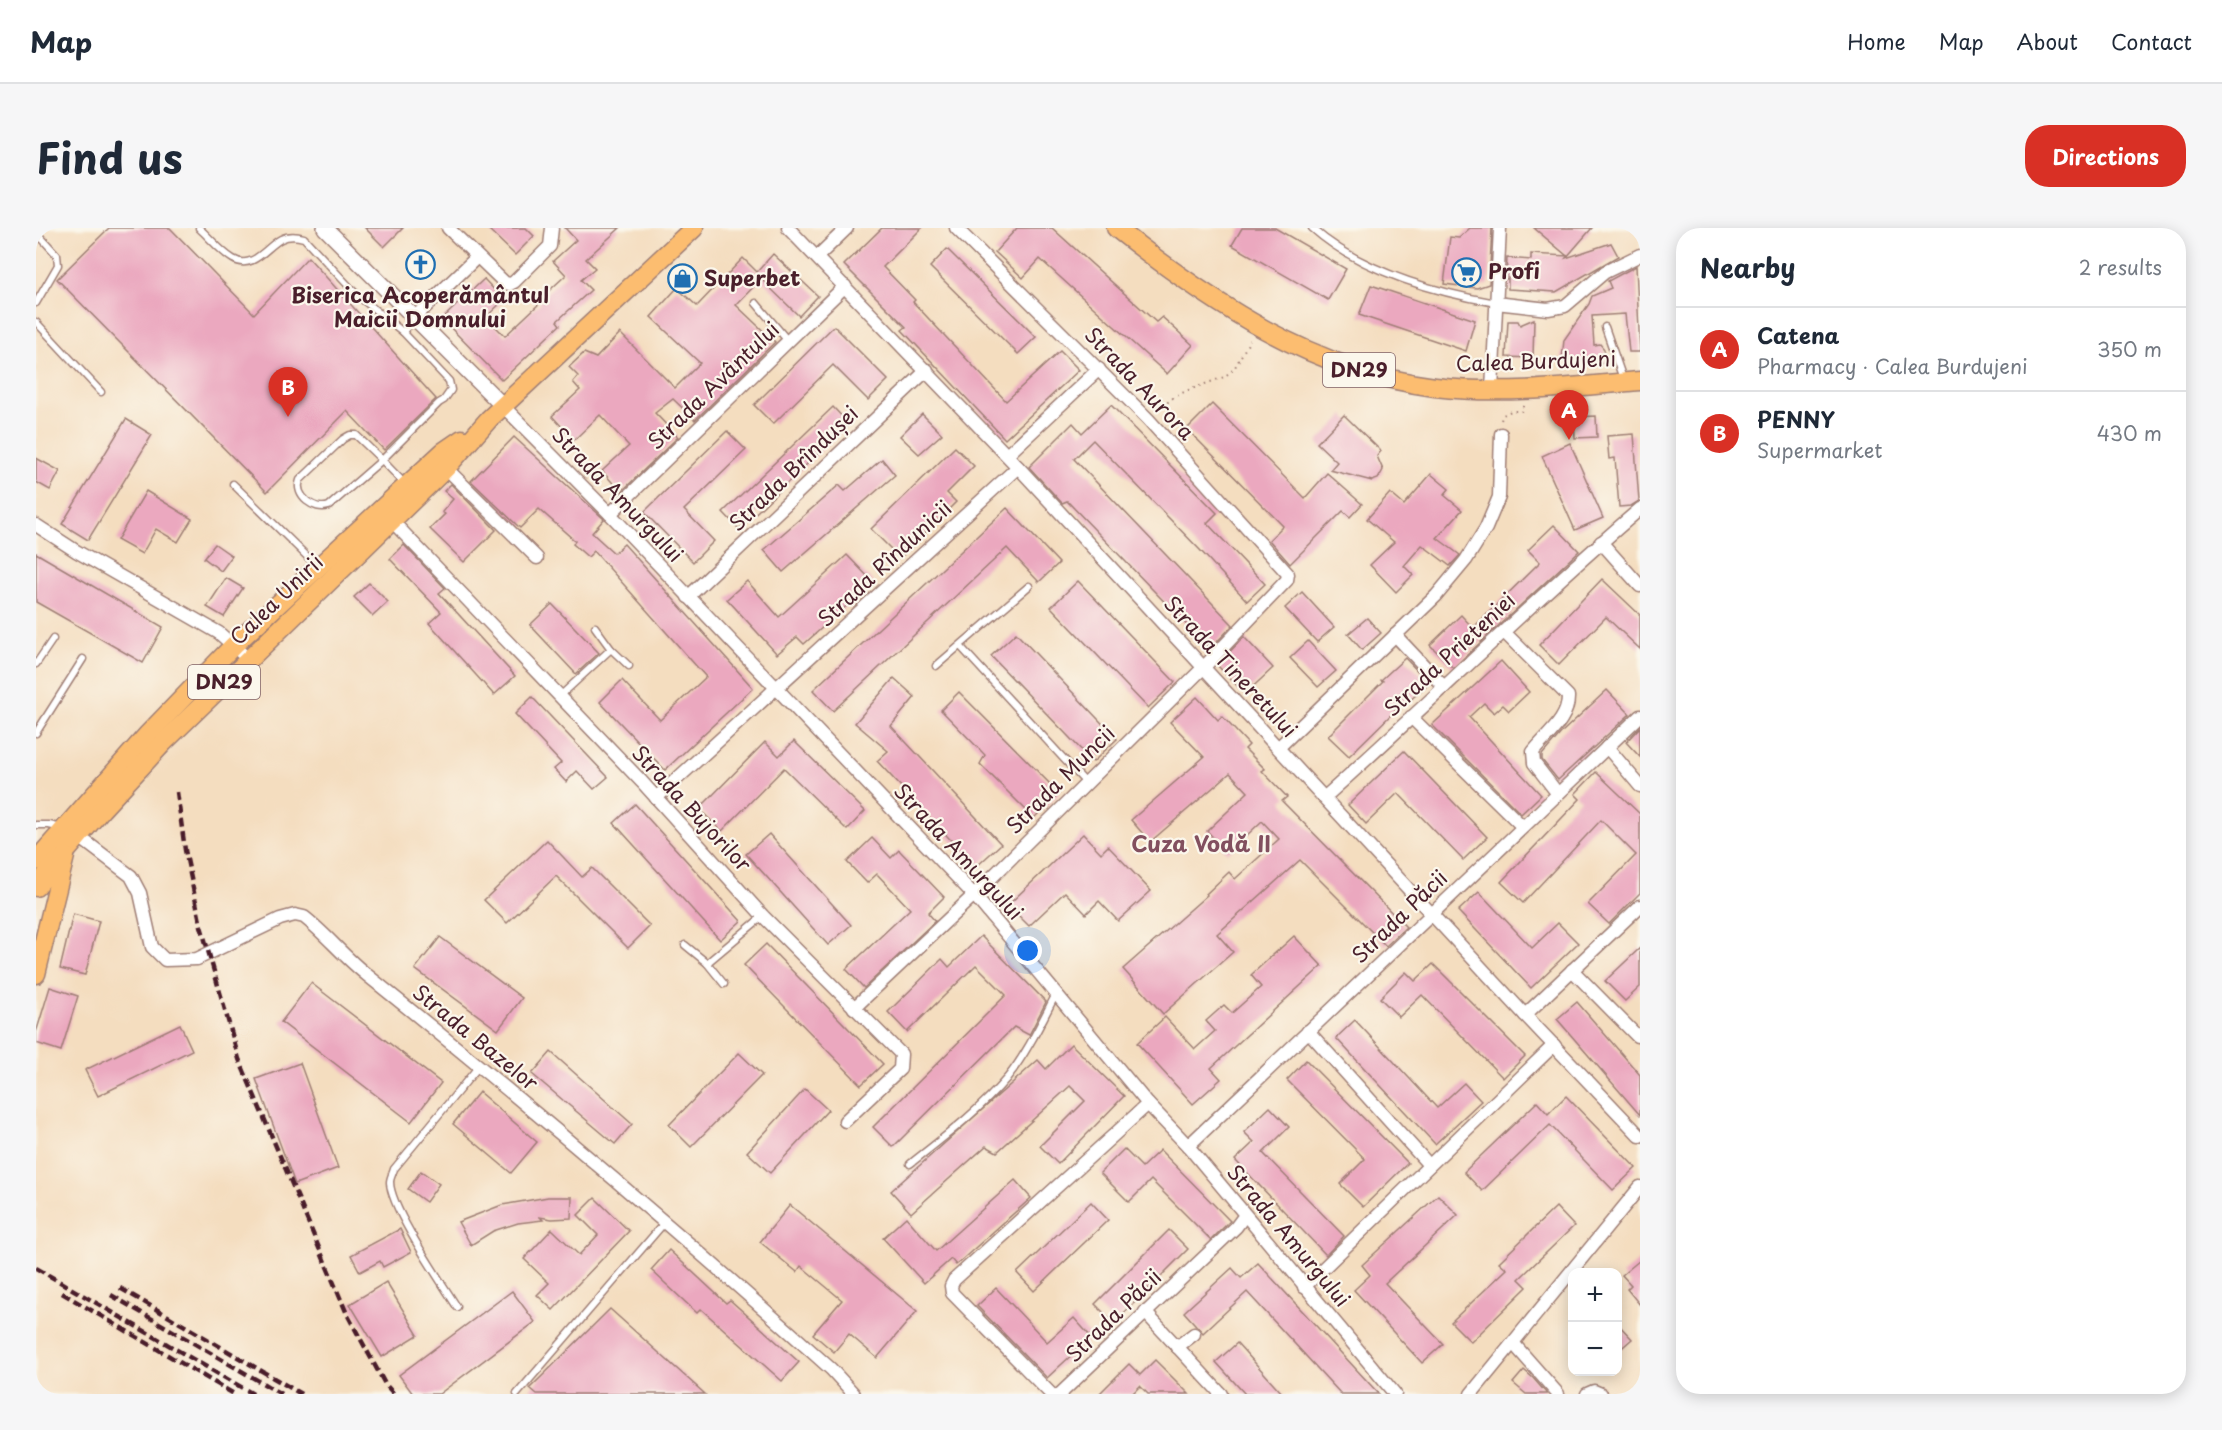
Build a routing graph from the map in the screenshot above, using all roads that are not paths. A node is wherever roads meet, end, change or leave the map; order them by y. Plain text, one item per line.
1 (199, 228) edge
2 (325, 228) edge
3 (448, 228) edge
4 (552, 228) edge
5 (694, 228) edge
6 (788, 228) edge
7 (847, 228) edge
8 (956, 228) edge
9 (1116, 228) edge
10 (1312, 228) edge
11 (1500, 228) edge
12 (36, 232) edge
13 (1640, 255) edge
14 (477, 257) junction
15 (817, 257) junction
16 (845, 286) junction
17 (36, 303) edge
18 (756, 303) dead end
19 (1496, 303) junction
20 (414, 318) junction
21 (36, 322) edge
22 (1605, 327) dead end
23 (403, 332) junction
24 (788, 341) junction
25 (1098, 369) junction
26 (927, 370) junction
27 (1632, 382) edge
28 (1492, 390) junction
29 (101, 392) dead end
30 (503, 406) junction
31 (480, 427) junction
32 (1501, 434) road end
33 (1007, 455) junction
34 (382, 460) junction
35 (1018, 467) junction
36 (446, 468) junction
37 (233, 484) dead end
38 (406, 485) junction
39 (1640, 509) edge
40 (610, 514) junction
41 (392, 521) junction
42 (36, 525) edge
43 (1601, 542) junction
44 (537, 558) dead end
45 (318, 567) junction
46 (1288, 574) joint
47 (1029, 586) dead end
48 (1640, 586) edge
49 (688, 597) junction
50 (595, 627) dead end
51 (1505, 633) junction
52 (1395, 635) junction
53 (53, 639) dead end
54 (234, 645) junction
55 (961, 646) junction
56 (611, 649) junction
57 (83, 659) dead end
58 (248, 659) junction
59 (36, 664) edge
60 (629, 666) dead end
61 (936, 666) dead end
62 (1204, 667) junction
63 (1444, 687) junction
64 (777, 689) junction
65 (559, 698) junction
66 (1640, 716) edge
67 (1411, 717) junction
68 (36, 733) edge
69 (1279, 747) junction
70 (1607, 747) junction
71 (1086, 783) junction
72 (1640, 786) edge
73 (1558, 794) junction
74 (1325, 797) junction
75 (656, 798) junction
76 (36, 825) edge
77 (1523, 827) junction
78 (71, 832) junction
79 (66, 852) junction
80 (36, 861) edge
81 (36, 887) edge
82 (974, 895) junction
83 (1640, 906) edge
84 (1432, 914) junction
85 (763, 916) junction
86 (685, 945) dead end
87 (707, 963) junction
88 (1572, 970) junction
89 (36, 974) edge
90 (723, 984) dead end
91 (1057, 994) junction
92 (854, 1008) junction
93 (1525, 1015) junction
94 (1308, 1031) junction
95 (1637, 1036) dead end
96 (1554, 1045) junction
97 (479, 1065) junction
98 (1148, 1104) junction
99 (844, 1121) dead end
100 (1640, 1136) edge
101 (1188, 1146) junction
102 (910, 1164) dead end
103 (1429, 1165) junction
104 (1640, 1187) edge
105 (1245, 1215) junction
106 (665, 1221) junction
107 (1304, 1287) junction
108 (457, 1307) dead end
109 (1145, 1312) junction
110 (1194, 1334) dead end
111 (1513, 1343) junction
112 (1177, 1347) junction
113 (517, 1394) edge
114 (854, 1394) edge
115 (1051, 1394) edge
116 (1060, 1394) edge
117 (1221, 1394) edge
118 (1395, 1394) edge
119 (1471, 1394) edge
120 (1558, 1394) edge
121 (1587, 1394) edge
122 (1601, 1394) edge

1 - 23 lane
2 - 20 street
3 - 14 street
4 - 14 street
5 - 30 main road, Calea Unirii / DN29
6 - 15 street, Strada Tineretului
7 - 15 street
8 - 25 street, Strada Aurora
9 - 28 main road, Calea Burdujeni / DN29
10 - 19 lane
11 - 19 street
12 - 17 lane
13 - 19 street
14 - 20 street
15 - 16 street, Strada Tineretului
16 - 24 street, Strada Avântului
16 - 26 street, Strada Tineretului
18 - 24 lane
19 - 28 street
20 - 23 lane
20 - 30 street
21 - 29 lane
22 - 27 lane
23 - 34 lane
24 - 40 street, Strada Avântului
25 - 33 street
25 - 46 street, Strada Aurora
26 - 33 street, Strada Tineretului
26 - 49 street, Strada Brîndușei
27 - 28 main road, Calea Burdujeni / DN29
30 - 31 main road, Calea Unirii / DN29
30 - 40 street, Strada Amurgului
31 - 36 main road, Calea Unirii / DN29
31 - 38 main road, Calea Unirii / DN29
32 - 52 street
33 - 35 street, Strada Tineretului
34 - 34 lane
34 - 38 lane
35 - 62 street, Strada Tineretului
35 - 64 street, Strada Rîndunicii
36 - 41 main road, Calea Unirii / DN29
36 - 44 street
37 - 45 lane
38 - 45 main road, Calea Unirii / DN29
39 - 43 street, Strada Prieteniei
40 - 49 street, Strada Amurgului
41 - 58 main road, Calea Unirii / DN29
41 - 65 street, Strada Bujorilor
42 - 54 street
43 - 48 street
43 - 51 street, Strada Prieteniei
45 - 54 main road, Calea Unirii / DN29
46 - 62 street, Strada Muncii
47 - 55 lane
49 - 64 street, Strada Amurgului
50 - 56 lane
51 - 63 street, Strada Prieteniei
51 - 73 street
52 - 63 street
52 - 69 street
53 - 59 lane
54 - 58 street
54 - 78 main road, Calea Unirii / DN29
55 - 61 lane
55 - 71 lane
56 - 60 lane
56 - 65 lane
57 - 68 lane
58 - 78 main road, Calea Unirii / DN29
62 - 69 street, Strada Tineretului
62 - 71 street, Strada Muncii
63 - 67 street, Strada Prieteniei
64 - 75 street
64 - 82 street, Strada Amurgului
65 - 75 street, Strada Bujorilor
66 - 70 street, Strada Păcii
67 - 74 street, Strada Prieteniei
67 - 77 street
69 - 74 street, Strada Tineretului
70 - 72 street
70 - 73 street, Strada Păcii
71 - 82 street, Strada Muncii
73 - 77 street, Strada Păcii
74 - 84 street, Strada Tineretului
75 - 85 street, Strada Bujorilor
76 - 78 lane
77 - 84 street, Strada Păcii
78 - 79 main road, Calea Unirii / DN29
78 - 80 main road, Calea Unirii / DN29
78 - 97 street, Strada Bazelor
79 - 81 main road, Calea Unirii / DN29
79 - 89 main road
82 - 91 street, Strada Amurgului
82 - 92 street, Strada Muncii
83 - 88 street
84 - 93 street, Strada Tineretului
84 - 94 street, Strada Păcii
85 - 87 lane
85 - 92 street, Strada Bujorilor
86 - 87 lane
87 - 90 lane
88 - 93 street
88 - 95 street
91 - 98 street, Strada Amurgului
91 - 102 lane
92 - 99 street, Strada Bujorilor
93 - 96 street, Strada Tineretului
94 - 101 street, Strada Păcii
94 - 103 street
96 - 100 street, Strada Tineretului
96 - 103 street
97 - 106 street, Strada Bazelor
97 - 108 lane
98 - 101 street, Strada Amurgului
98 - 115 street
101 - 105 street, Strada Amurgului
103 - 107 street
104 - 111 street
105 - 107 street, Strada Amurgului
105 - 109 street, Strada Păcii
106 - 113 lane
106 - 114 street, Strada Bazelor
107 - 118 street, Strada Amurgului
109 - 112 street
109 - 116 street, Strada Păcii
110 - 112 street
111 - 119 street
111 - 120 street
112 - 117 street
121 - 122 street

